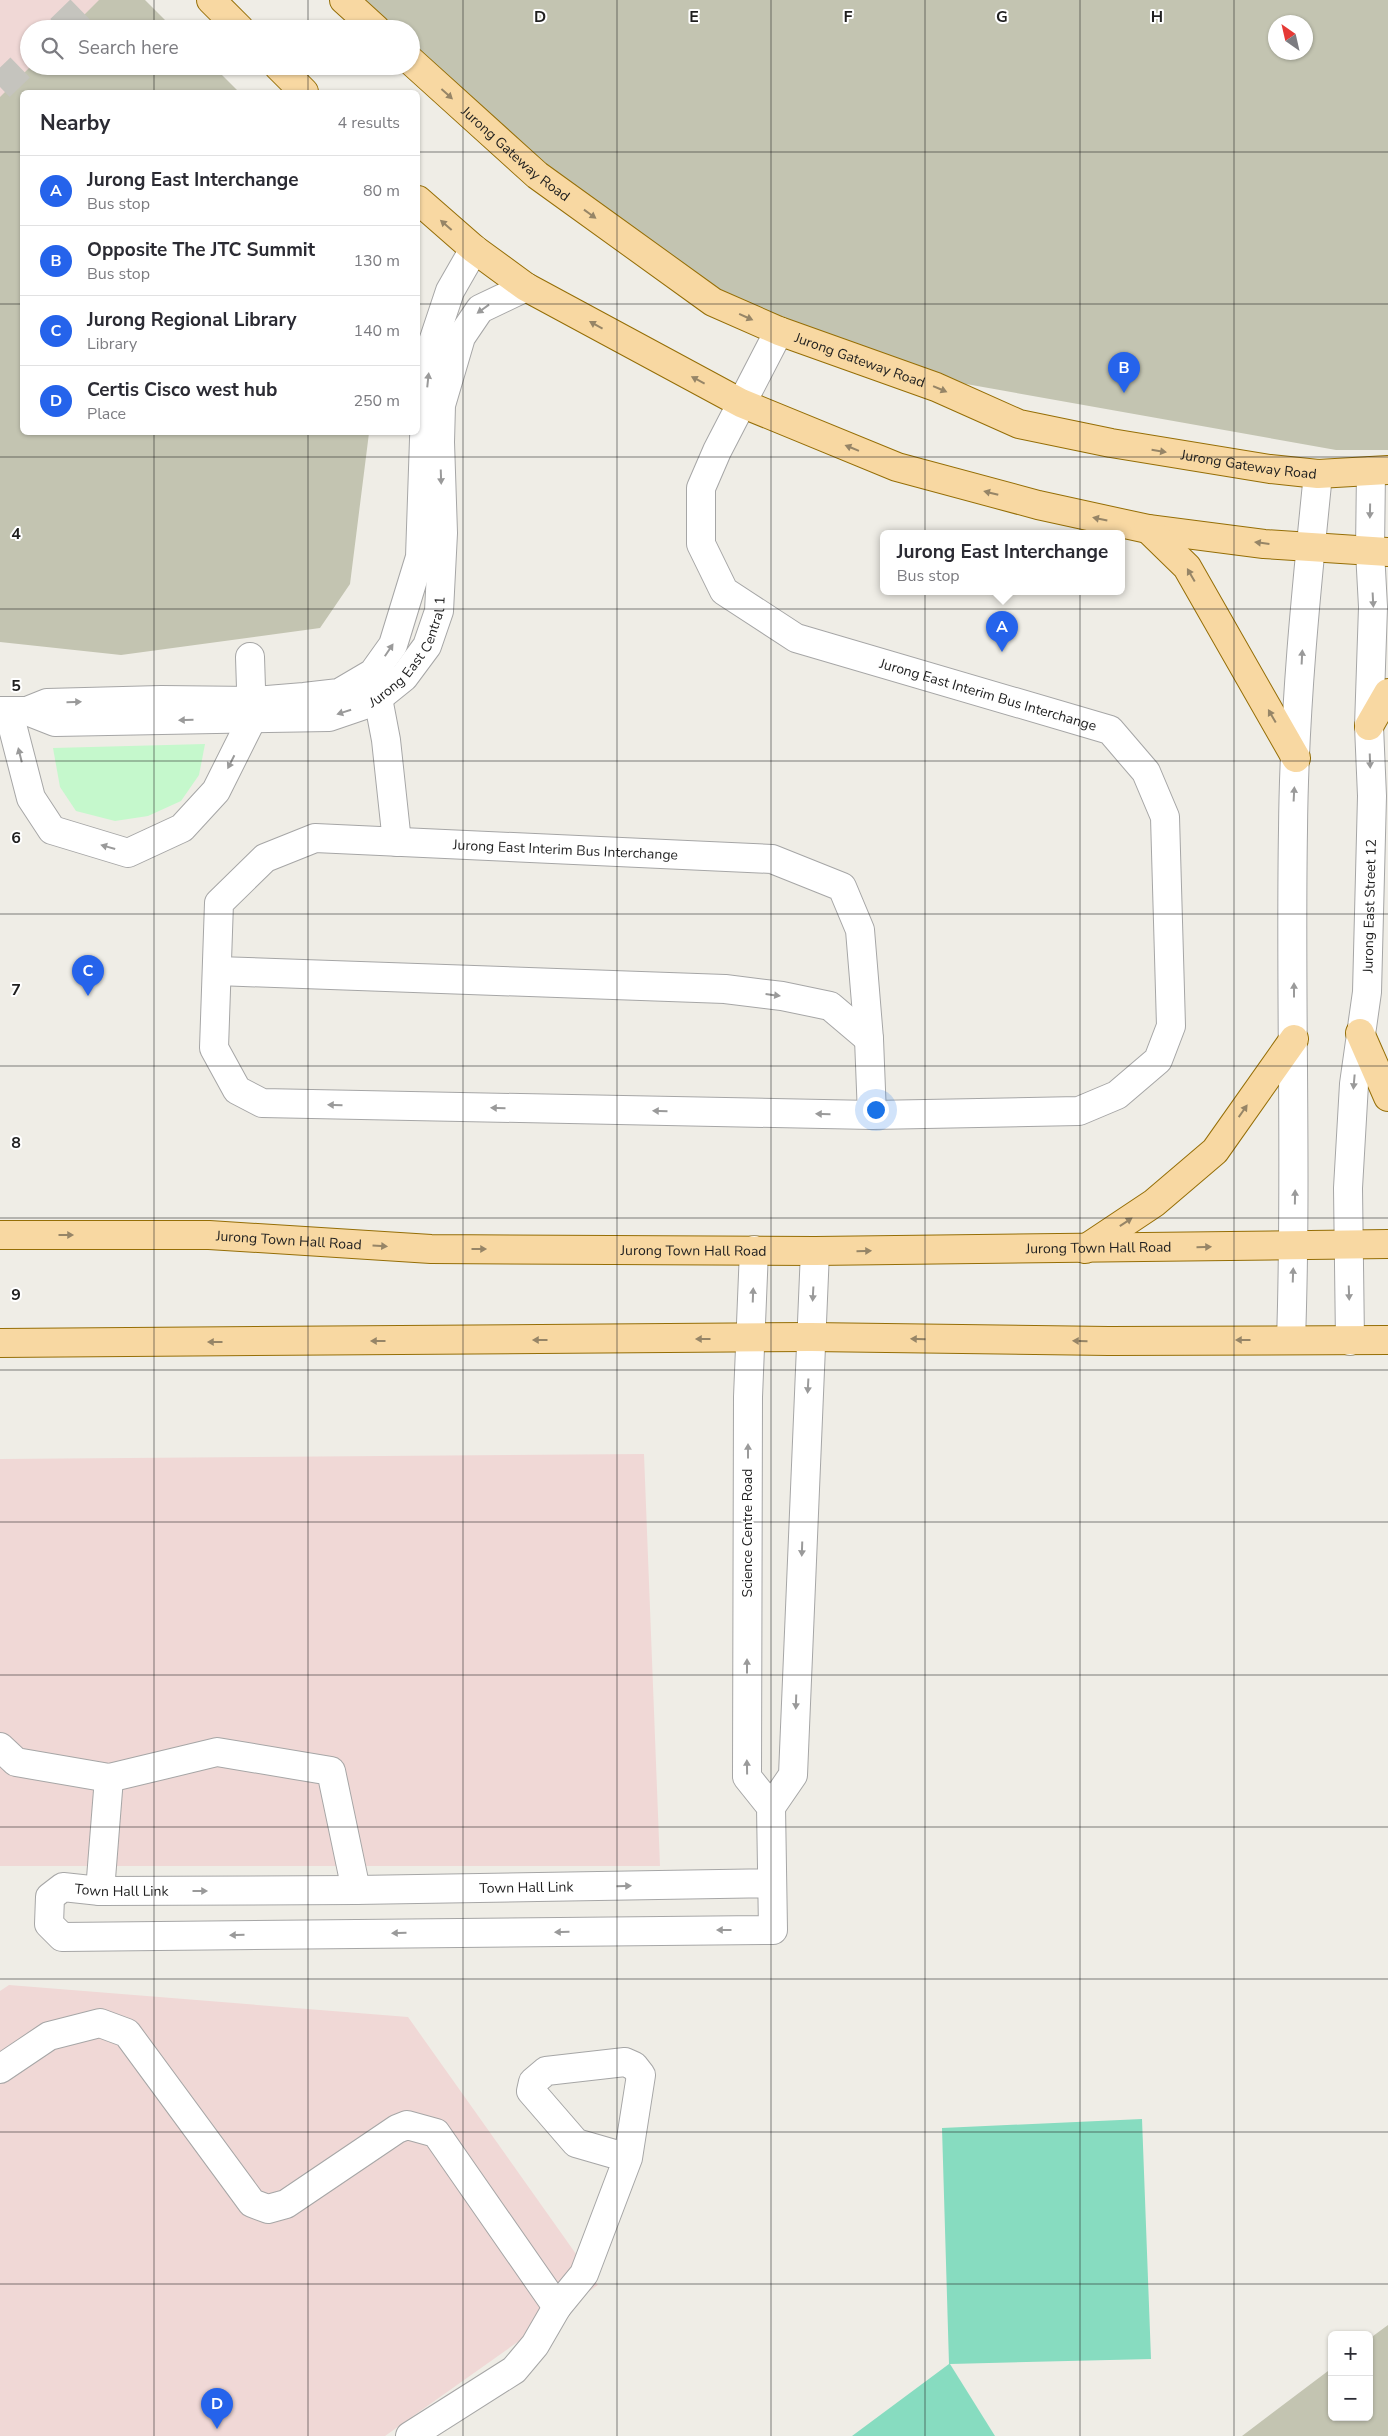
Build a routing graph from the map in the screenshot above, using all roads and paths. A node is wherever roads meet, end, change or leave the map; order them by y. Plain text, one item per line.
1 (211, 0) edge
2 (344, 0) edge
3 (231, 20) edge
4 (366, 20) edge
5 (420, 69) edge
6 (287, 75) edge
7 (302, 90) edge
8 (420, 202) edge
9 (474, 249) junction
10 (526, 287) junction
11 (779, 331) junction
12 (741, 402) junction
13 (1380, 470) edge
14 (1318, 474) junction
15 (1148, 529) junction
16 (432, 533) junction
17 (1310, 548) junction
18 (1379, 551) edge
19 (250, 657) dead end
20 (368, 689) junction
21 (1388, 693) edge
22 (253, 710) junction
23 (12, 712) edge
24 (1369, 726) junction
25 (1296, 758) junction
26 (1380, 797) edge
27 (397, 842) junction
28 (217, 971) junction
29 (1378, 993) edge
30 (1360, 1034) junction
31 (869, 1039) junction
32 (1294, 1039) junction
33 (1388, 1097) edge
34 (872, 1115) junction
35 (0, 1235) edge
36 (1388, 1244) edge
37 (1294, 1246) junction
38 (1348, 1246) junction
39 (1086, 1249) junction
40 (754, 1250) junction
41 (815, 1251) junction
42 (811, 1338) junction
43 (752, 1339) junction
44 (1291, 1340) junction
45 (1388, 1340) edge
46 (1350, 1341) junction
47 (0, 1343) edge
48 (0, 1746) edge
49 (109, 1778) junction
50 (771, 1807) junction
51 (772, 1884) junction
52 (356, 1890) junction
53 (100, 1891) junction
54 (0, 2069) edge
55 (628, 2158) dead end
56 (557, 2307) junction
57 (410, 2436) edge

1 - 3 main road
2 - 4 main road
5 -> 11 main road, Jurong Gateway Road
6 - 7 main road
9 -> 8 main road
9 - 10 main road
16 -> 9 street, Jurong East Central 1
12 -> 10 main road
10 -> 16 street, Jurong East Central 1
11 - 12 street, Jurong East Interim Bus Interchange
11 -> 14 main road, Jurong Gateway Road
15 -> 12 main road
12 - 34 street, Jurong East Interim Bus Interchange
13 - 14 main road, Jurong Gateway Road
13 -> 18 street, Jurong East Street 12
14 - 17 street
17 -> 15 main road
25 -> 15 main road
16 - 20 street, Jurong East Central 1
17 - 18 main road
25 -> 17 street
18 -> 24 street, Jurong East Street 12
19 - 22 street
20 - 22 street, Jurong East Central 1
20 - 27 street
21 - 24 main road
22 - 23 street, Jurong East Central 1
22 -> 23 street
24 -> 26 street, Jurong East Street 12
32 -> 25 street
26 - 29 street, Jurong East Street 12
27 - 28 street, Jurong East Interim Bus Interchange
27 - 31 street, Jurong East Interim Bus Interchange
28 -> 31 street
34 -> 28 street, Jurong East Interim Bus Interchange
29 - 30 street, Jurong East Street 12
30 - 33 main road
30 -> 38 street, Jurong East Street 12
31 - 34 street, Jurong East Interim Bus Interchange
37 -> 32 street
39 -> 32 main road
35 -> 40 main road, Jurong Town Hall Road
36 - 38 main road, Jurong Town Hall Road
37 - 38 main road, Jurong Town Hall Road
39 -> 37 main road, Jurong Town Hall Road
44 -> 37 street
38 -> 46 street, Jurong East Street 12
41 -> 39 main road, Jurong Town Hall Road
40 - 41 main road, Jurong Town Hall Road
43 -> 40 street, Science Centre Road
41 -> 42 street
42 - 43 main road
44 -> 42 main road
42 -> 50 street
43 -> 47 main road
50 -> 43 street, Science Centre Road
44 - 46 main road
45 - 46 main road
48 - 49 street
49 - 52 street
49 - 53 street
50 - 51 street
52 -> 51 street, Town Hall Link
51 -> 53 street, Town Hall Link
53 -> 52 street, Town Hall Link
54 - 56 street
55 - 56 street
56 - 57 street

